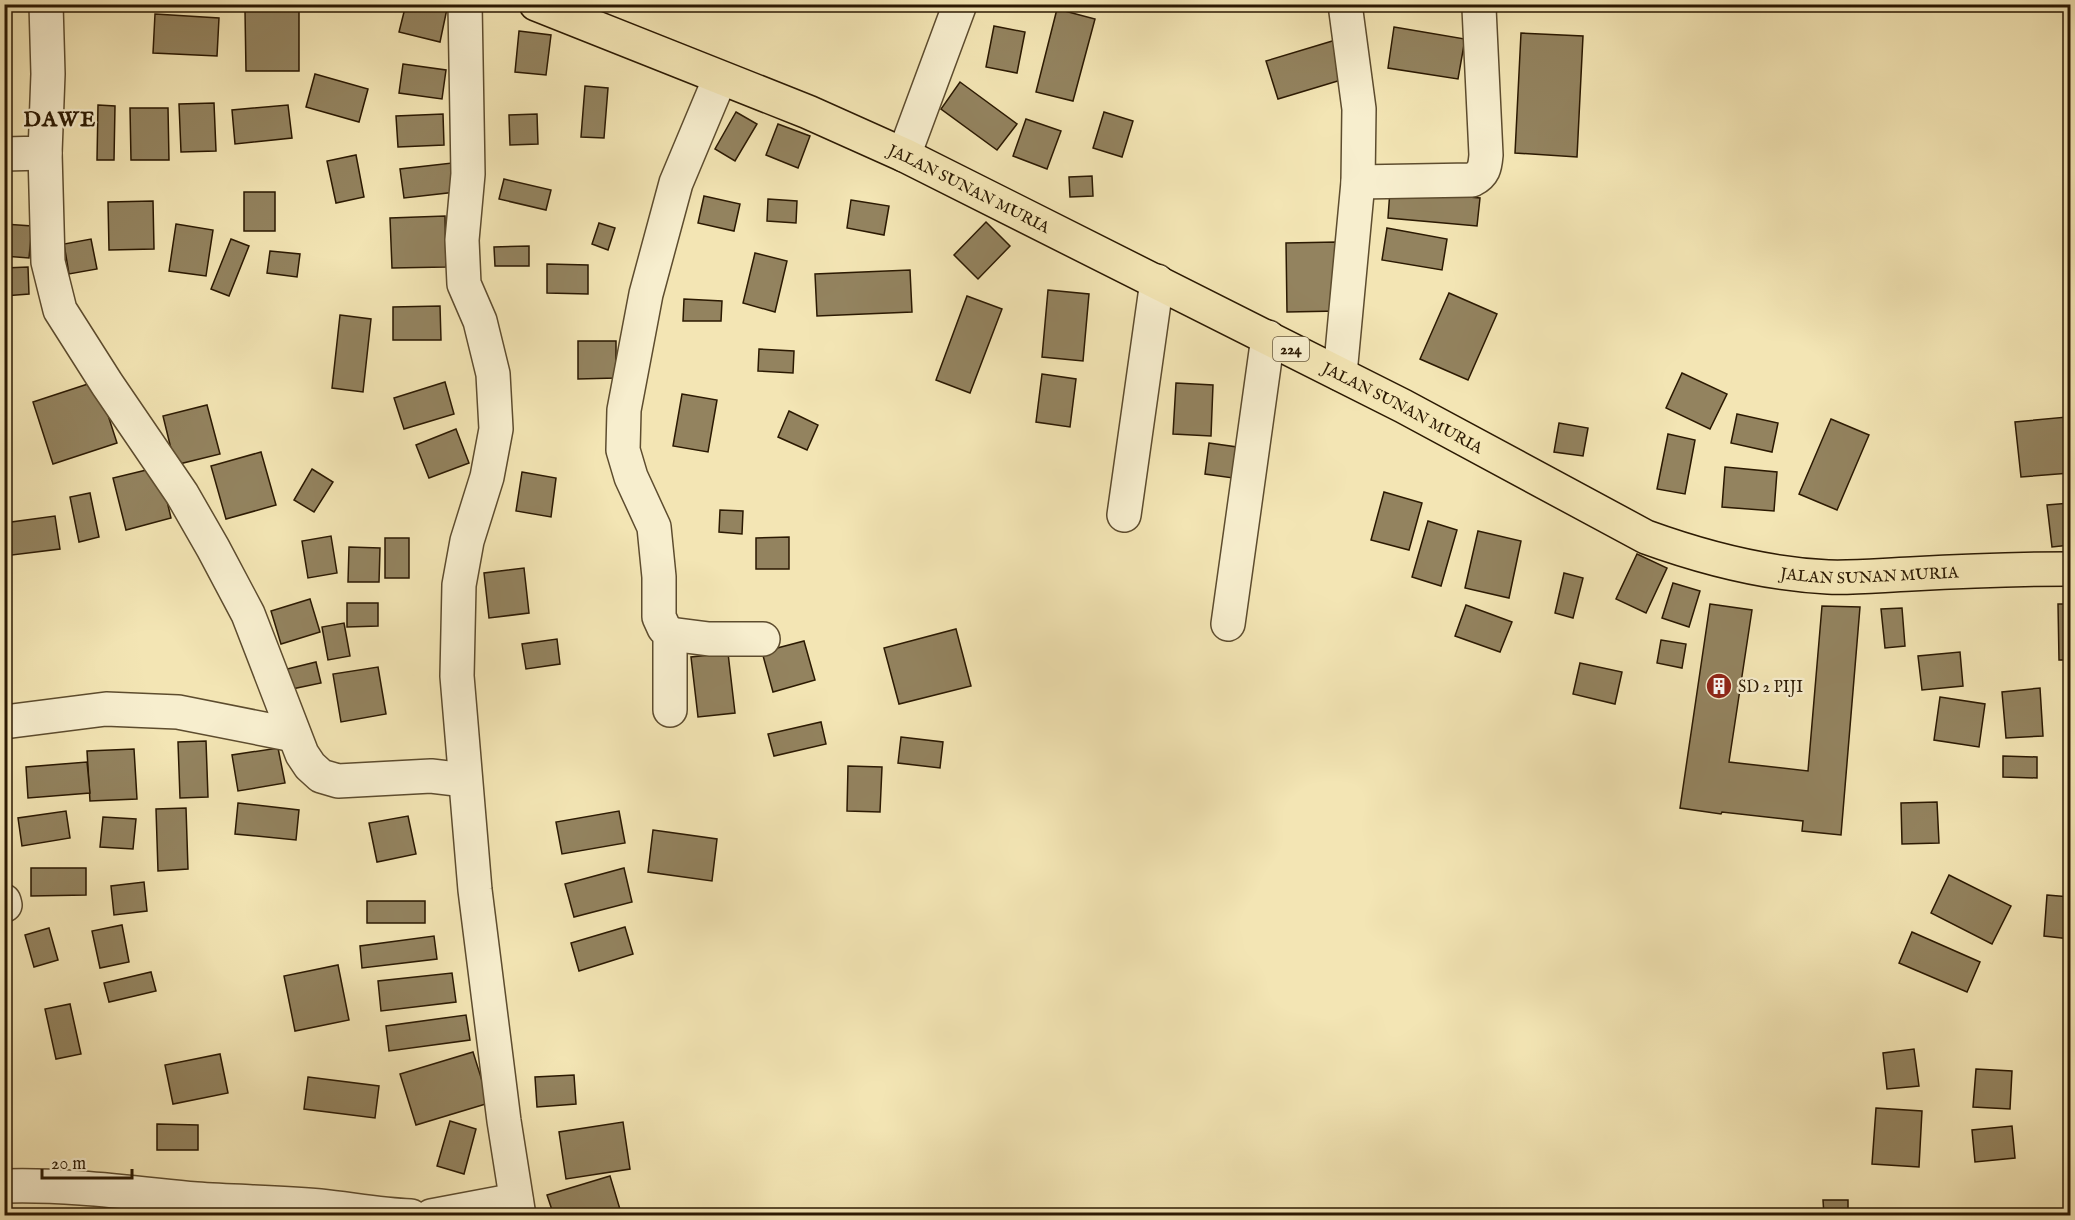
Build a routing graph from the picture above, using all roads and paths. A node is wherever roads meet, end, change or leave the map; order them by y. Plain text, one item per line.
1 (46, 4) edge
2 (465, 4) edge
3 (536, 4) edge
4 (960, 4) edge
5 (1345, 4) edge
6 (1479, 8) dead end
7 (720, 78) junction
8 (45, 153) junction
9 (4, 154) edge
10 (904, 155) junction
11 (1358, 182) junction
12 (1157, 281) junction
13 (1268, 337) junction
14 (1340, 374) junction
15 (1124, 515) dead end
16 (2070, 569) edge
17 (1228, 624) dead end
18 (670, 634) junction
19 (763, 639) dead end
20 (670, 710) dead end
21 (4, 722) edge
22 (294, 735) junction
23 (465, 780) junction
24 (4, 1186) edge
25 (518, 1208) edge
26 (411, 1215) edge
27 (431, 1215) edge

1 - 8 street
2 - 23 street
3 - 7 main road, JALAN SUNAN MURIA / 224
4 - 10 street
5 - 11 street
6 - 11 street
7 - 10 main road, JALAN SUNAN MURIA / 224
7 - 18 street
8 - 9 street
8 - 22 street
10 - 12 main road, JALAN SUNAN MURIA / 224
11 - 14 street
12 - 13 main road, JALAN SUNAN MURIA / 224
12 - 15 street
13 - 14 main road, JALAN SUNAN MURIA / 224
13 - 17 street
14 - 16 main road, JALAN SUNAN MURIA / 224
18 - 19 street
18 - 20 street
21 - 22 street
22 - 23 street
23 - 25 street
24 - 26 street
25 - 27 street

